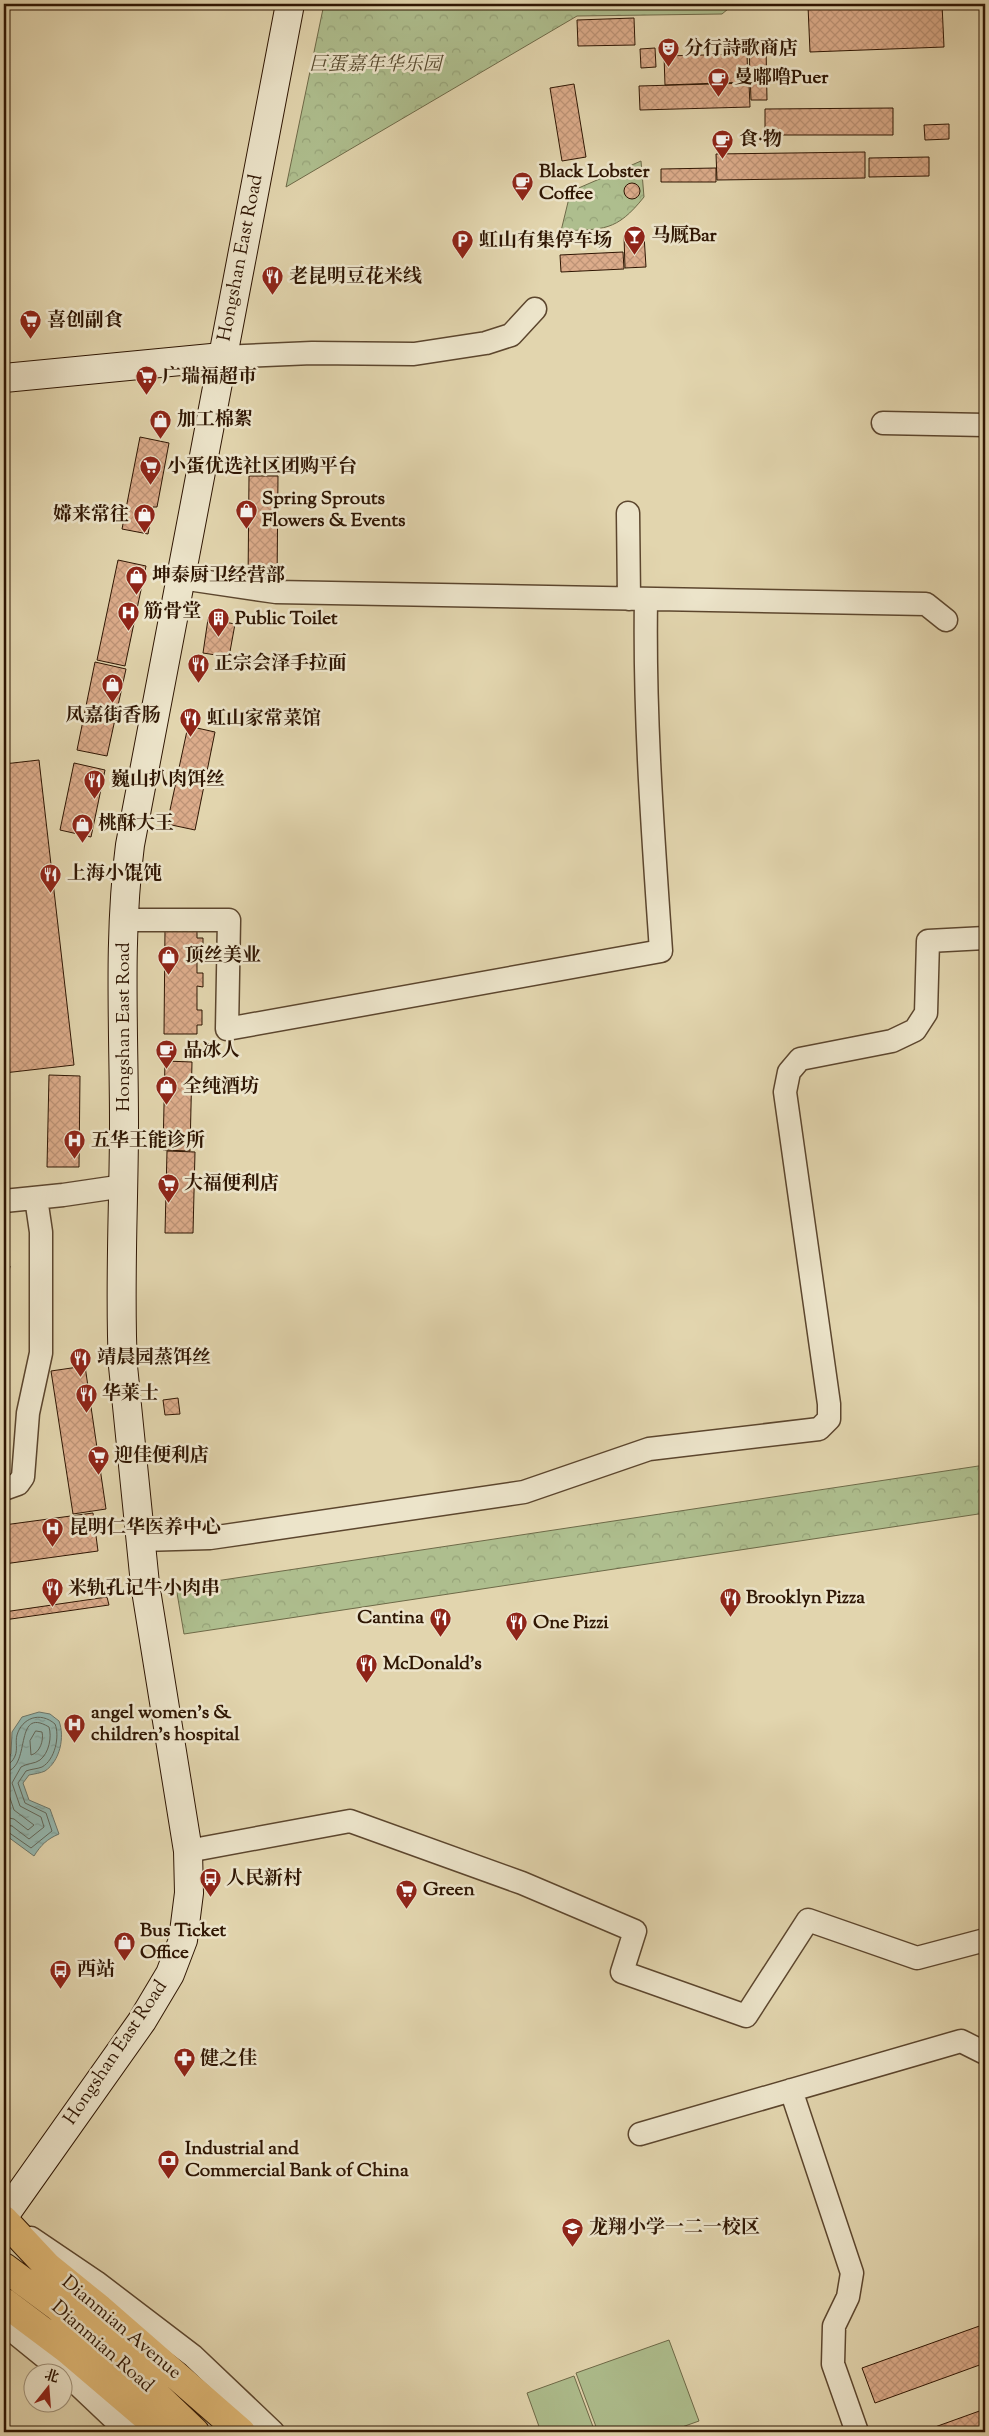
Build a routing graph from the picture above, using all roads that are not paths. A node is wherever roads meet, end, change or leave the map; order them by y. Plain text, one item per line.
1 (290, 4) edge
2 (535, 309) dead end
3 (222, 357) junction
4 (4, 378) edge
5 (883, 423) dead end
6 (985, 425) edge
7 (628, 513) dead end
8 (181, 578) junction
9 (638, 599) junction
10 (946, 620) dead end
11 (124, 920) junction
12 (985, 938) edge
13 (124, 1186) junction
14 (36, 1198) junction
15 (4, 1201) edge
16 (4, 1489) edge
17 (141, 1540) junction
18 (188, 1851) junction
19 (985, 1940) edge
20 (985, 2053) edge
21 (791, 2090) junction
22 (640, 2134) dead end
23 (4, 2219) edge
24 (4, 2267) edge
25 (4, 2302) edge
26 (4, 2324) edge
27 (128, 2432) edge
28 (164, 2432) edge
29 (195, 2432) edge
30 (241, 2432) edge
31 (273, 2432) edge
32 (857, 2432) edge

1 - 3 street, Hongshan East Road
2 - 3 street
3 - 4 street
3 - 8 street, Hongshan East Road
5 - 6 street
7 - 9 street
8 - 9 street
8 - 11 street, Hongshan East Road
9 - 10 street
9 - 11 street
11 - 13 street, Hongshan East Road
12 - 17 street
13 - 14 street
13 - 17 street, Hongshan East Road
14 - 15 street
14 - 16 street
17 - 18 street, Hongshan East Road
18 - 19 street
18 - 23 street, Hongshan East Road
20 - 21 street
21 - 22 street
21 - 32 street
23 - 30 main road, Dianmian Avenue
23 - 31 street
24 - 29 main road, Dianmian Road
25 - 28 main road
26 - 27 street

